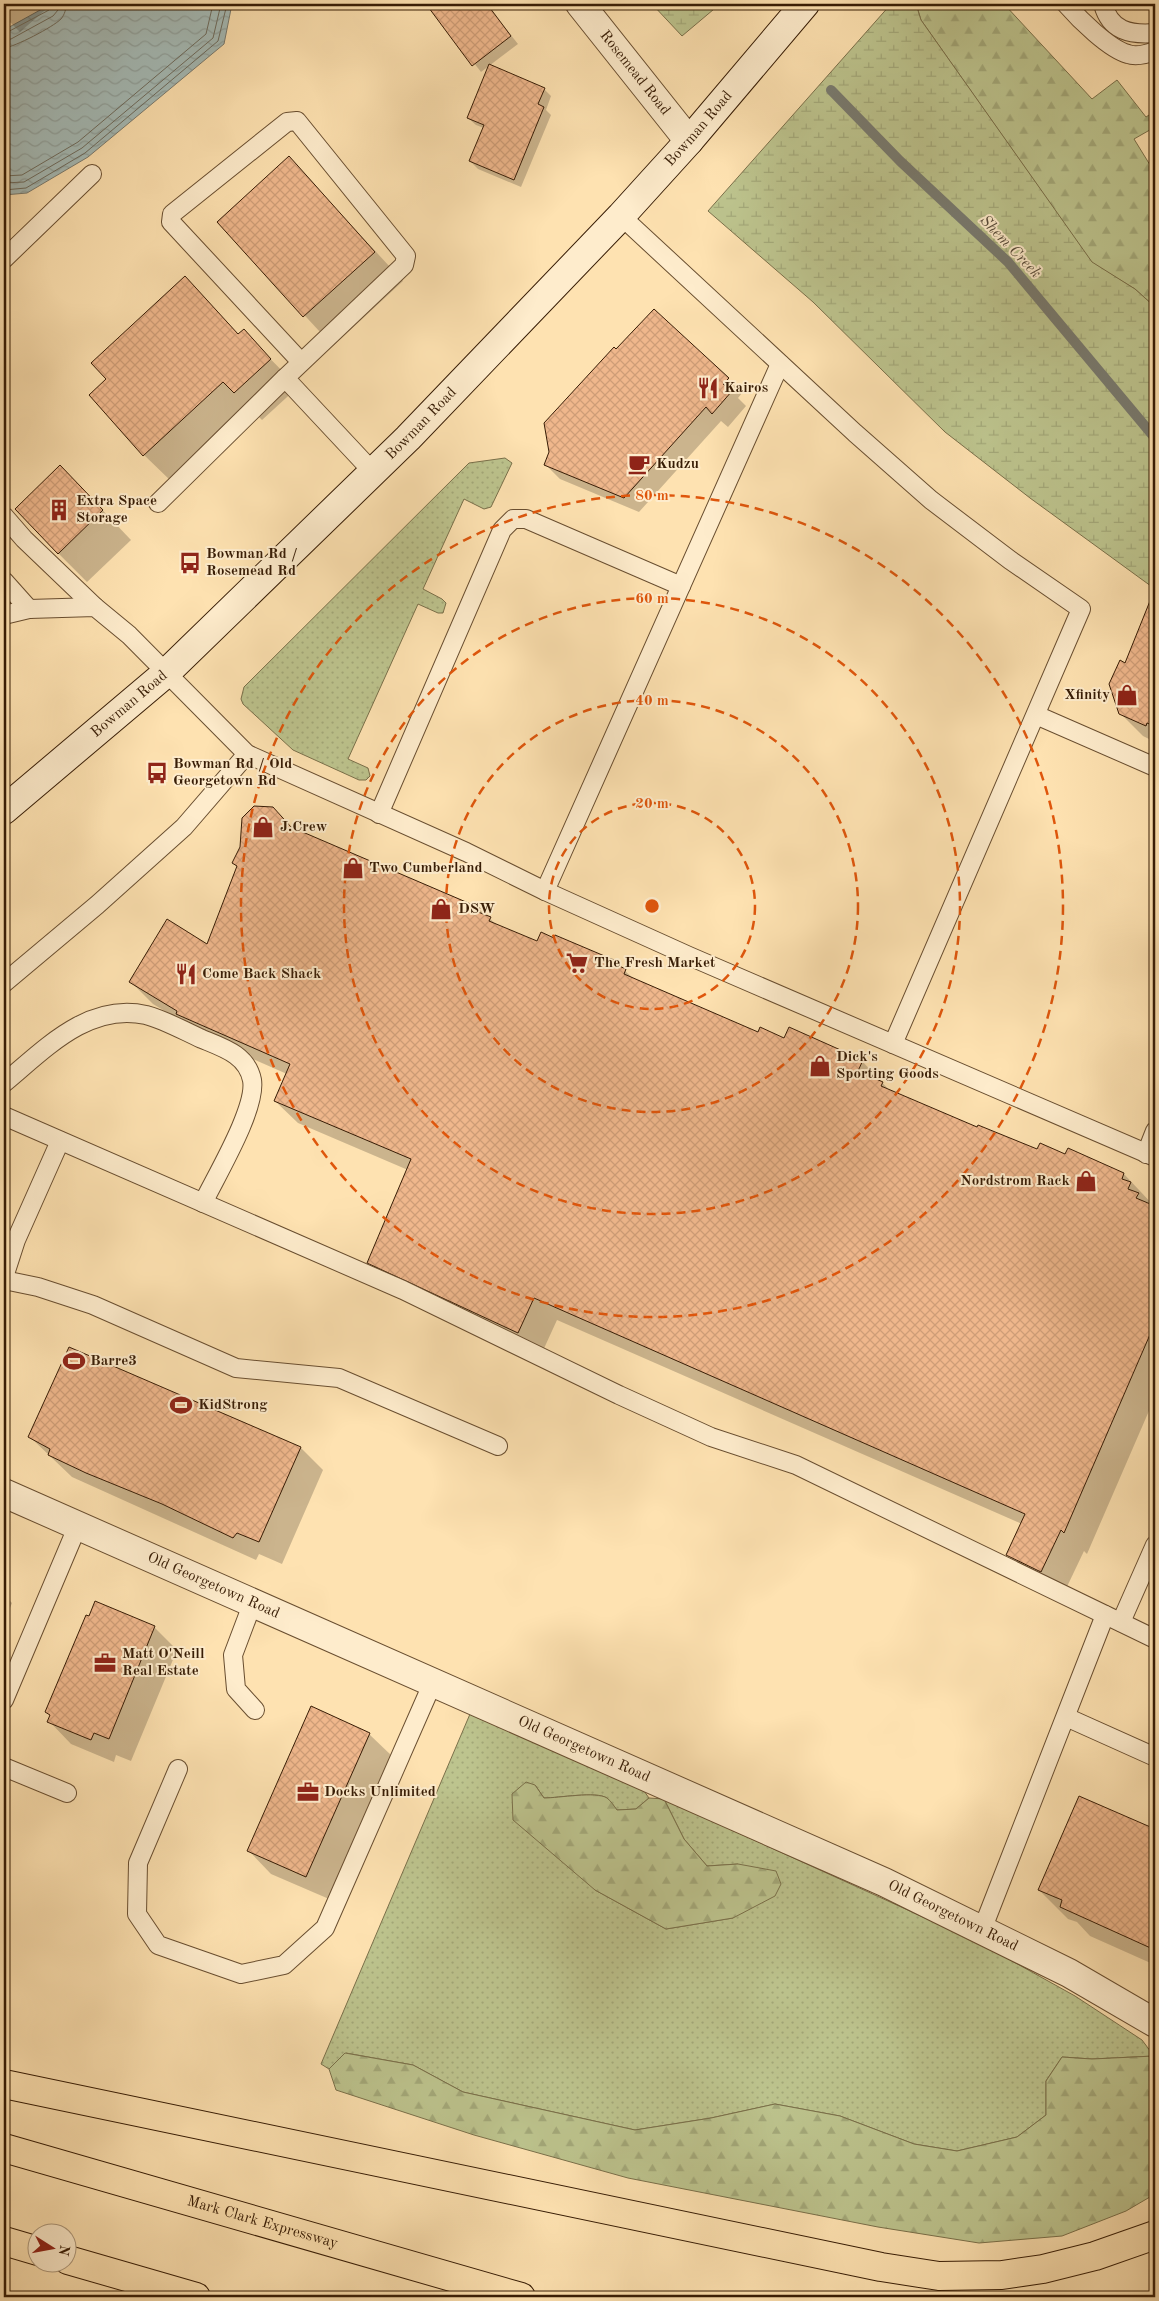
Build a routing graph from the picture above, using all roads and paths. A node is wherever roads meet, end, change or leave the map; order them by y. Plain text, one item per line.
1 (580, 4) edge
2 (805, 4) edge
3 (1066, 4) edge
4 (1103, 4) edge
5 (1155, 33) edge
6 (1155, 51) edge
7 (689, 141) junction
8 (92, 174) dead end
9 (621, 216) junction
10 (4, 259) edge
11 (302, 362) junction
12 (780, 364) junction
13 (285, 378) junction
14 (372, 471) junction
15 (158, 502) dead end
16 (4, 516) edge
17 (4, 581) edge
18 (681, 586) junction
19 (95, 607) junction
20 (29, 609) junction
21 (4, 615) edge
22 (166, 674) junction
23 (1036, 715) junction
24 (247, 754) junction
25 (1155, 767) edge
26 (4, 810) edge
27 (378, 814) junction
28 (545, 891) junction
29 (4, 983) edge
30 (893, 1044) junction
31 (4, 1083) edge
32 (4, 1116) edge
33 (1155, 1131) edge
34 (60, 1141) junction
35 (1150, 1155) edge
36 (202, 1203) junction
37 (4, 1279) edge
38 (498, 1446) dead end
39 (4, 1493) edge
40 (78, 1525) junction
41 (1155, 1545) edge
42 (253, 1602) junction
43 (1105, 1615) junction
44 (1121, 1622) junction
45 (1155, 1639) edge
46 (433, 1682) junction
47 (4, 1700) edge
48 (255, 1710) dead end
49 (1066, 1717) junction
50 (1155, 1757) edge
51 (4, 1768) edge
52 (178, 1769) dead end
53 (67, 1793) dead end
54 (982, 1930) junction
55 (1155, 2023) edge
56 (4, 2084) edge
57 (4, 2148) edge
58 (1155, 2235) edge
59 (4, 2241) edge
60 (28, 2248) edge
61 (78, 2263) edge
62 (196, 2297) edge
63 (521, 2297) edge

1 - 7 street, Rosemead Road
2 - 7 street, Bowman Road
3 - 6 lane
4 - 5 lane
7 - 9 street, Bowman Road
8 - 10 lane
9 - 12 lane
9 - 14 street, Bowman Road
11 - 11 lane
11 - 13 lane
12 - 18 lane
12 - 23 lane
13 - 14 lane
13 - 15 lane
14 - 22 street, Bowman Road
16 - 19 lane
17 - 20 lane
18 - 27 lane
18 - 28 lane
19 - 20 lane
19 - 22 lane
20 - 21 lane
22 - 24 lane
22 - 26 street, Bowman Road
23 - 25 lane
23 - 30 lane
24 - 27 lane
24 - 29 lane
27 - 28 lane
28 - 30 lane
30 - 35 lane
31 - 36 lane
32 - 34 lane
33 - 35 lane
34 - 36 lane
34 - 37 lane
36 - 43 lane
37 - 38 lane
39 - 40 street, Old Georgetown Road
40 - 42 street, Old Georgetown Road
40 - 47 lane
41 - 44 lane
42 - 46 street, Old Georgetown Road
42 - 48 lane
43 - 44 lane
43 - 49 lane
44 - 45 lane
46 - 52 lane
46 - 54 street, Old Georgetown Road
49 - 50 lane
49 - 54 lane
51 - 53 lane
54 - 55 street, Old Georgetown Road
56 - 58 highway
57 - 63 highway, Mark Clark Expressway
59 - 60 highway
61 - 62 highway

